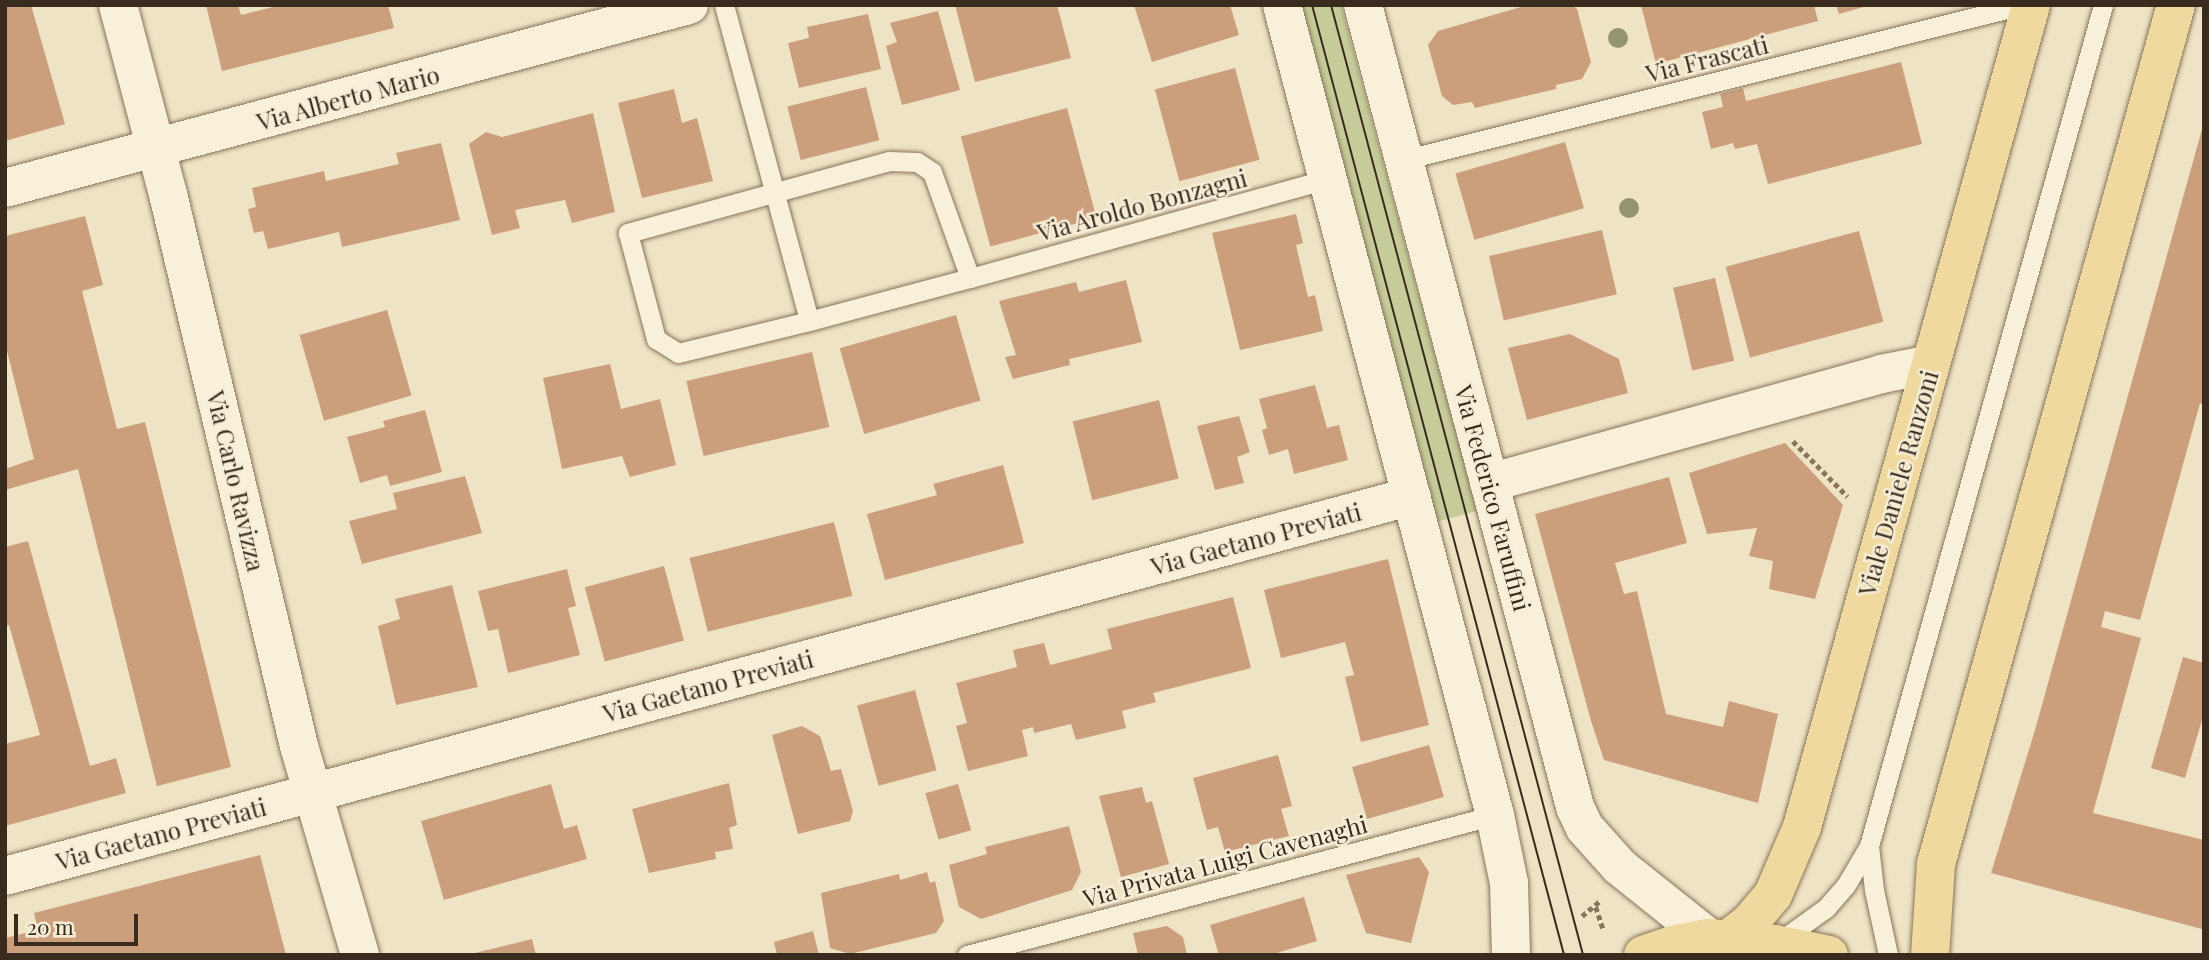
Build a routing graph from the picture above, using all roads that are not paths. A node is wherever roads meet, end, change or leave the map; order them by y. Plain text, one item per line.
1 (118, 5) edge
2 (689, 5) edge
3 (724, 5) edge
4 (1282, 5) edge
5 (1363, 5) edge
6 (2023, 5) edge
7 (2031, 5) edge
8 (2104, 5) edge
9 (2176, 5) edge
10 (155, 150) junction
11 (1403, 160) junction
12 (1328, 179) junction
13 (5, 188) edge
14 (775, 194) junction
15 (970, 278) junction
16 (809, 321) junction
17 (1931, 364) junction
18 (1489, 483) junction
19 (1412, 496) junction
20 (312, 793) junction
21 (1495, 815) junction
22 (1869, 846) junction
23 (5, 876) edge
24 (1718, 939) junction
25 (1775, 944) junction
26 (360, 955) edge
27 (968, 955) edge
28 (1511, 955) edge
29 (1643, 955) edge
30 (1829, 955) edge
31 (1888, 955) edge
32 (1930, 955) edge

1 - 10 street, Via Carlo Ravizza
2 - 10 street, Via Alberto Mario
3 - 14 lane
4 - 12 street
5 - 11 street, Via Federico Faruffini
6 - 11 lane, Via Frascati
7 - 17 main road, Viale Daniele Ranzoni
8 - 22 lane
9 - 32 main road
10 - 13 street, Via Alberto Mario
10 - 20 street, Via Carlo Ravizza
11 - 18 street, Via Federico Faruffini
12 - 15 lane, Via Aroldo Bonzagni
12 - 19 street
14 - 15 lane, Via Aroldo Bonzagni
14 - 16 lane
14 - 16 lane, Via Aroldo Bonzagni
15 - 16 lane, Via Aroldo Bonzagni
17 - 18 street
17 - 24 main road, Viale Daniele Ranzoni
18 - 24 street, Via Federico Faruffini
19 - 20 street, Via Gaetano Previati
19 - 21 street
20 - 23 street, Via Gaetano Previati
20 - 26 street, Via Carlo Ravizza
21 - 27 lane, Via Privata Luigi Cavenaghi
21 - 28 street
22 - 25 lane
22 - 31 lane
24 - 25 main road
24 - 29 main road
25 - 30 main road

